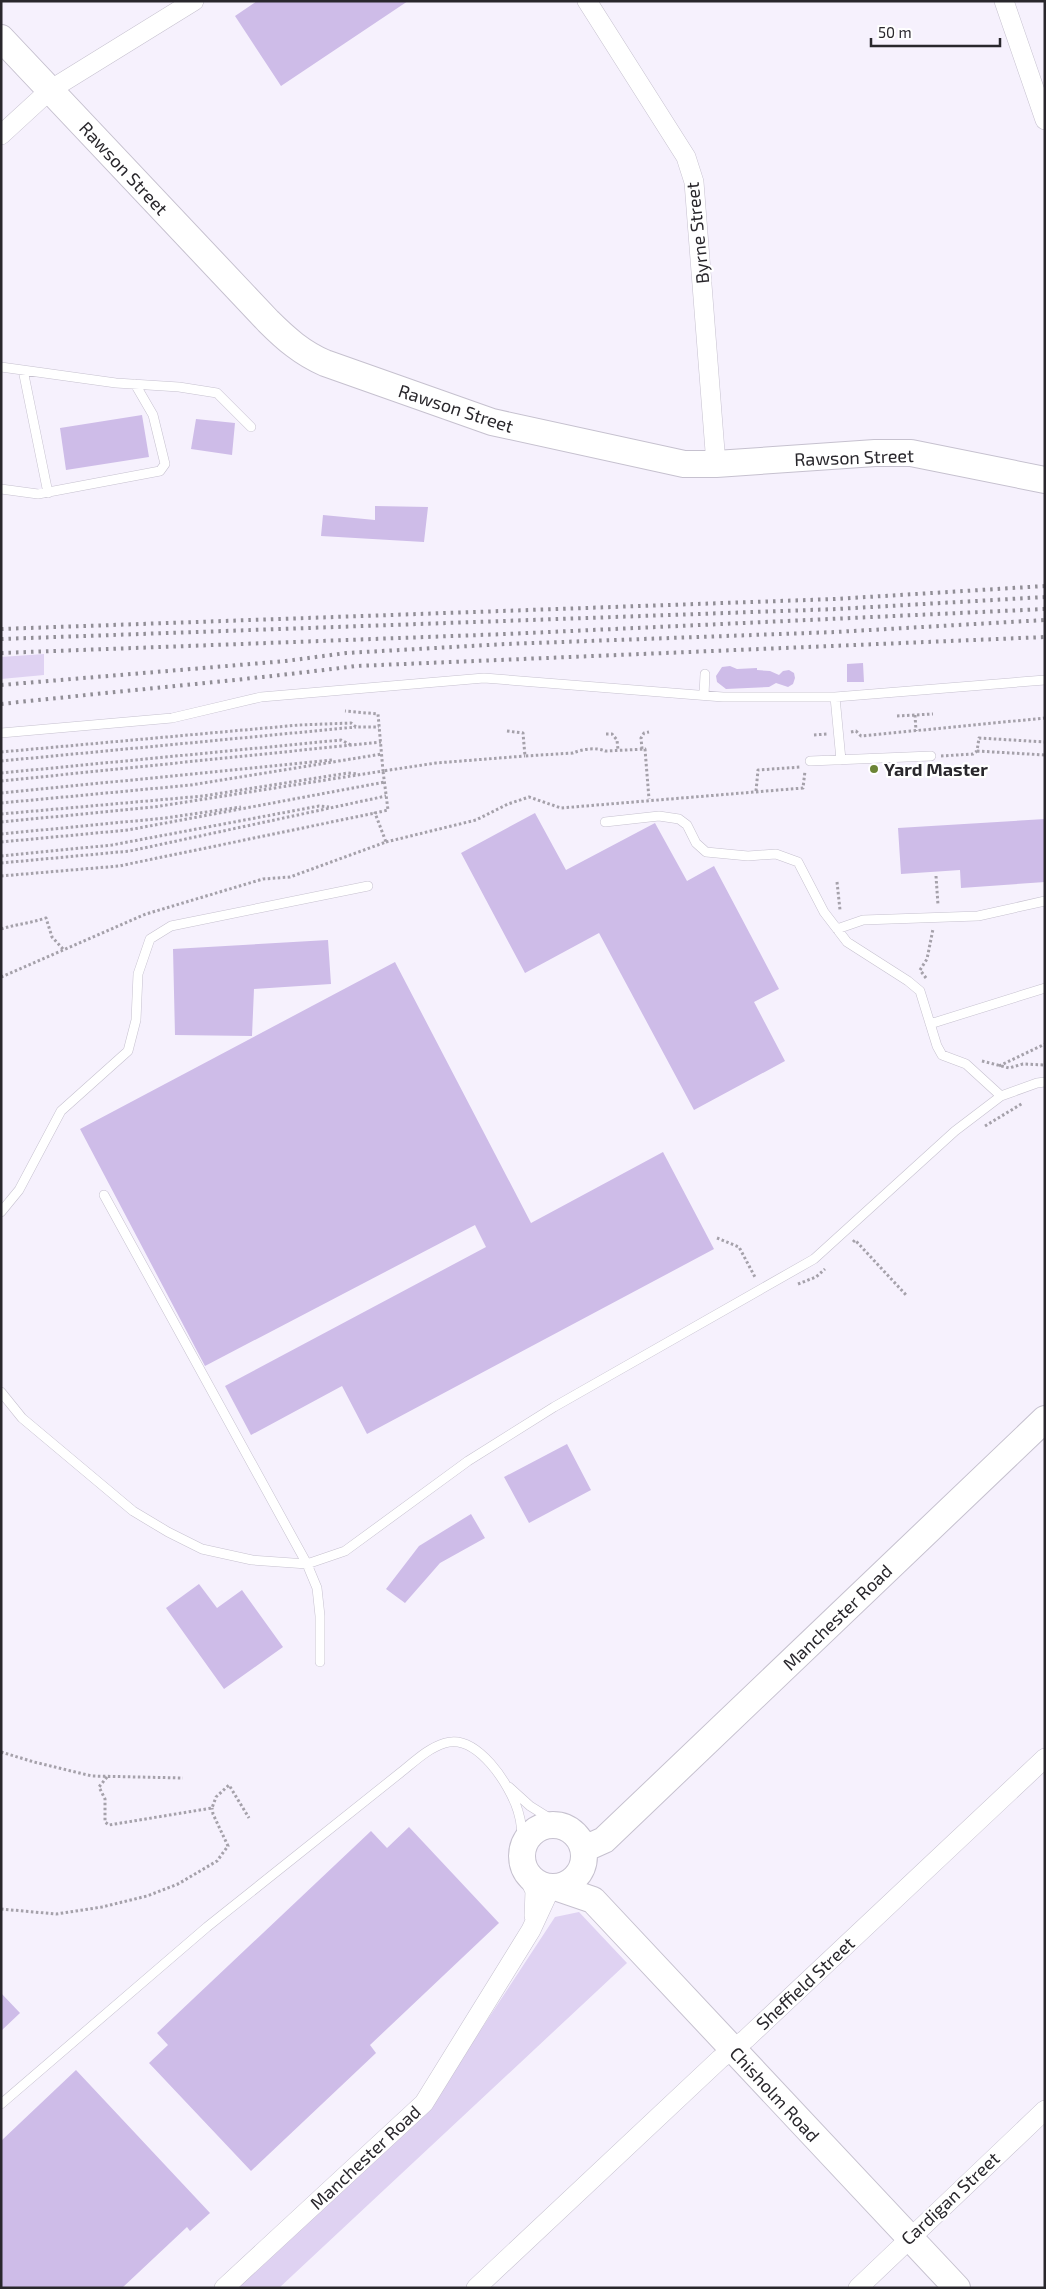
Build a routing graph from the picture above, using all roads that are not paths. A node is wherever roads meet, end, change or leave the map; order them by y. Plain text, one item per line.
1 (194, 1) edge
2 (587, 1) edge
3 (1004, 1) edge
4 (1, 38) edge
5 (1036, 69) edge
6 (50, 90) junction
7 (1045, 120) edge
8 (1, 134) edge
9 (1, 367) edge
10 (23, 370) junction
11 (135, 384) junction
12 (251, 427) dead end
13 (716, 464) junction
14 (1045, 480) edge
15 (1, 489) edge
16 (48, 493) junction
17 (705, 674) dead end
18 (1045, 680) edge
19 (704, 695) junction
20 (835, 698) junction
21 (1, 733) edge
22 (931, 756) road end
23 (841, 760) junction
24 (810, 761) dead end
25 (605, 822) dead end
26 (368, 886) dead end
27 (1045, 901) edge
28 (837, 929) junction
29 (1045, 988) edge
30 (930, 1024) junction
31 (1045, 1082) edge
32 (1001, 1096) junction
33 (104, 1195) dead end
34 (1, 1212) edge
35 (1, 1392) edge
36 (1045, 1419) edge
37 (307, 1564) junction
38 (320, 1662) dead end
39 (1045, 1758) edge
40 (504, 1782) junction
41 (576, 1841) junction
42 (522, 1848) junction
43 (545, 1883) junction
44 (593, 1900) junction
45 (531, 1930) junction
46 (734, 2049) junction
47 (1, 2104) edge
48 (1045, 2110) edge
49 (910, 2237) junction
50 (224, 2288) edge
51 (476, 2288) edge
52 (858, 2288) edge
53 (957, 2288) edge

1 - 6 street
2 - 13 street, Byrne Street
3 - 5 street
4 - 6 main road, Rawson Street
5 - 7 street
6 - 8 street
6 - 13 main road, Rawson Street
9 - 10 lane
10 - 11 lane
10 - 16 lane
11 - 12 lane
11 - 16 lane
13 - 14 main road, Rawson Street
15 - 16 lane
17 - 19 lane
18 - 20 lane
19 - 20 lane
19 - 21 lane
20 - 23 lane
22 - 23 lane
23 - 24 lane
25 - 28 lane
26 - 34 lane
27 - 28 lane
28 - 30 lane
29 - 30 lane
30 - 32 lane
31 - 32 lane
32 - 37 lane
33 - 37 lane
35 - 37 lane
36 - 41 main road, Manchester Road
37 - 38 lane
39 - 46 street, Sheffield Street
40 - 41 lane
40 - 42 lane
40 - 47 lane
41 - 42 main road
41 - 43 main road
41 - 44 main road
42 - 43 main road
43 - 44 main road, Chisholm Road
43 - 45 street, Manchester Road
43 - 45 street, Manchester Road
44 - 46 main road, Chisholm Road
45 - 50 street, Manchester Road
46 - 49 main road, Chisholm Road
46 - 51 street, Sheffield Street
48 - 49 street, Cardigan Street
49 - 52 street, Cardigan Street
49 - 53 main road, Chisholm Road

